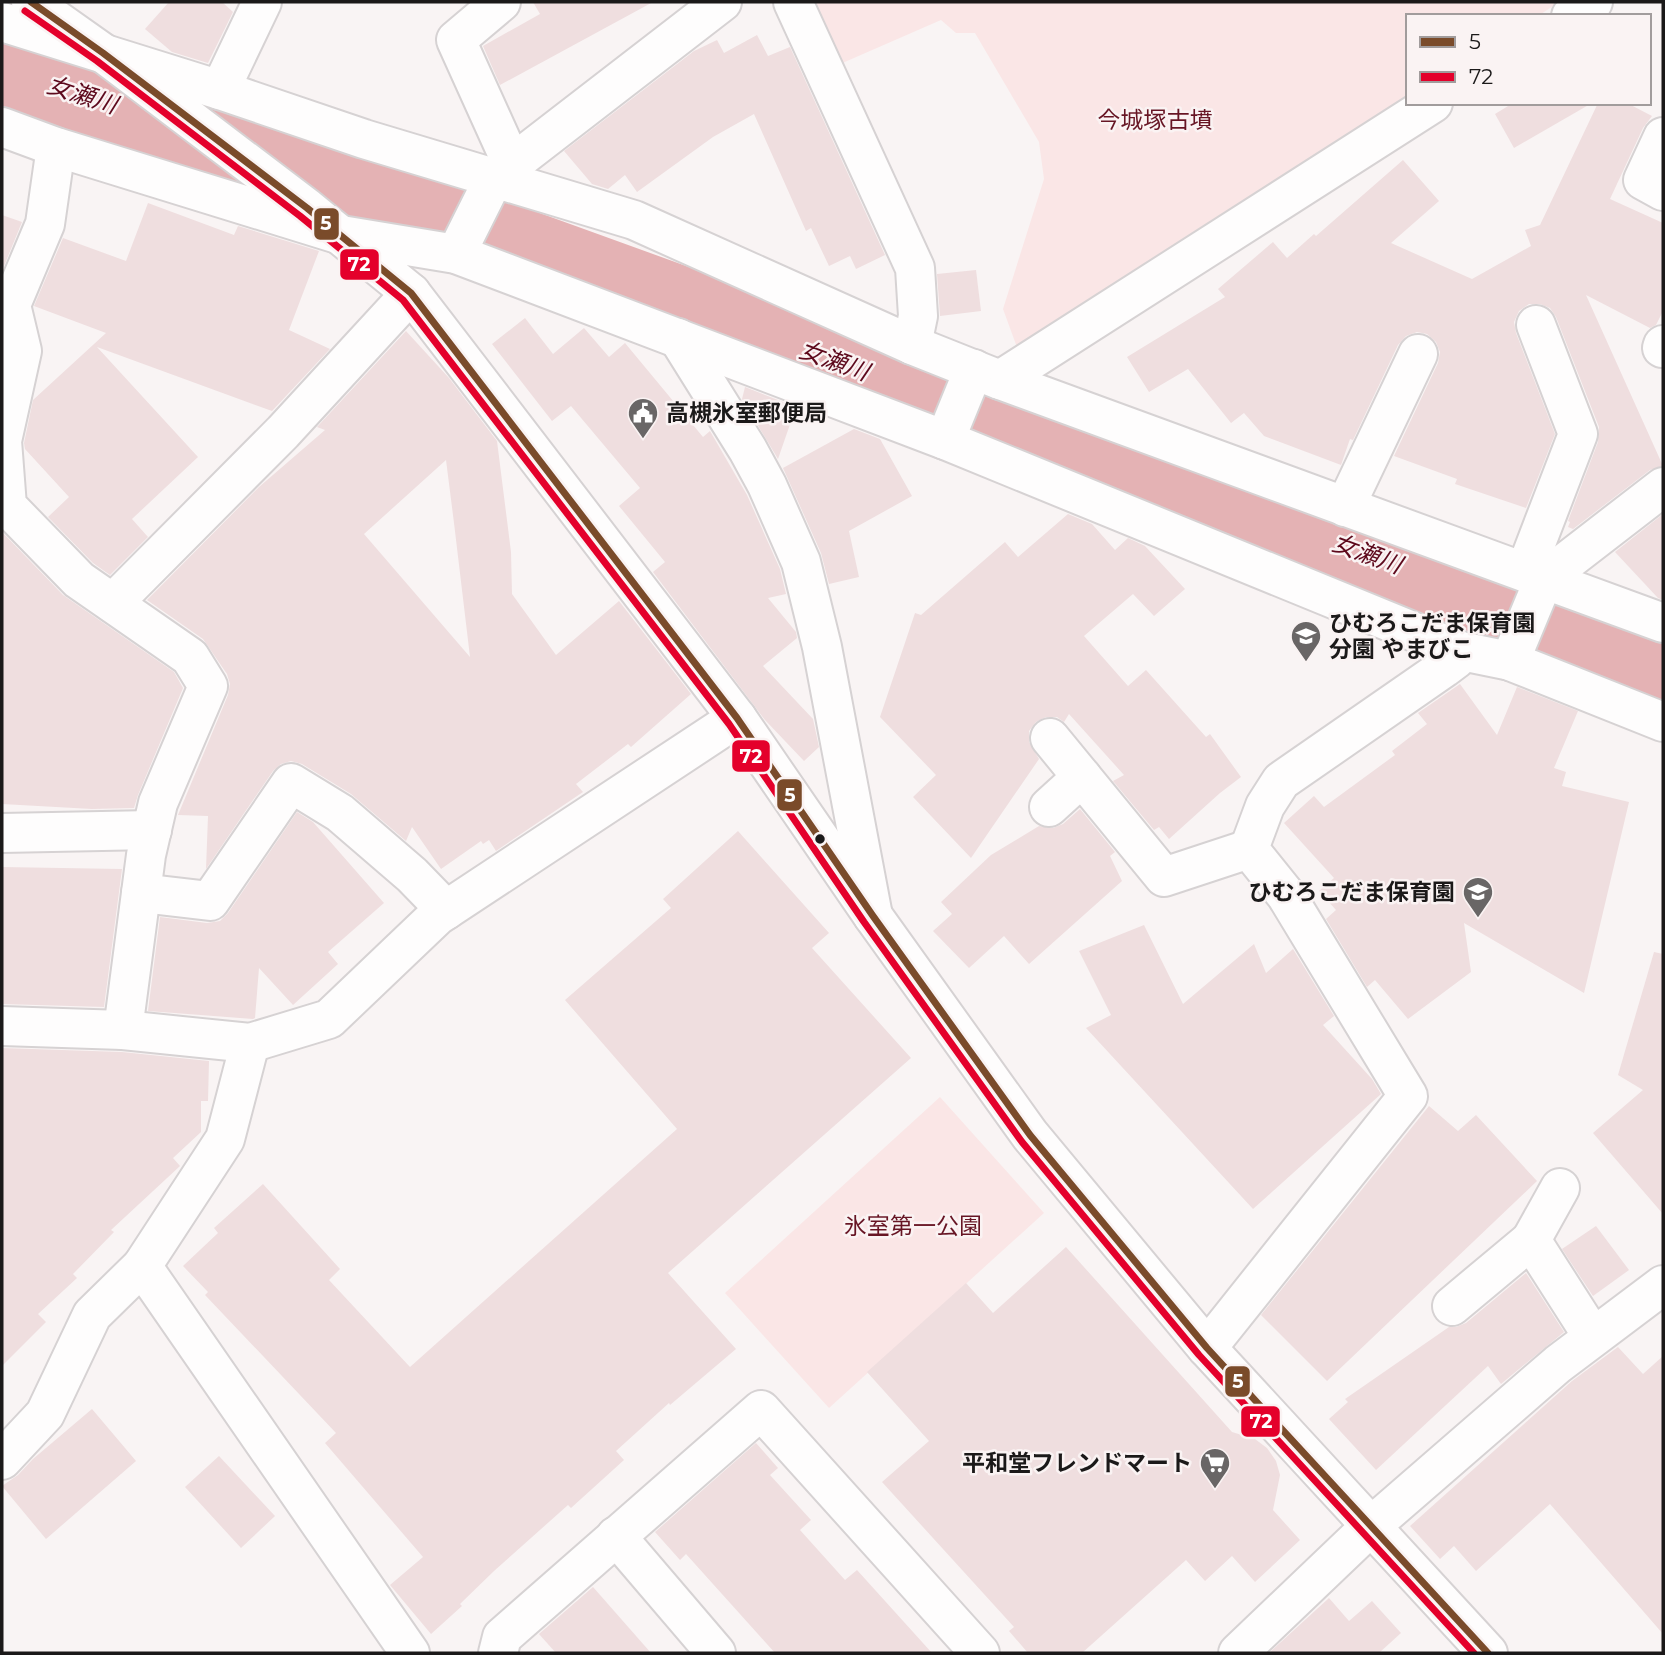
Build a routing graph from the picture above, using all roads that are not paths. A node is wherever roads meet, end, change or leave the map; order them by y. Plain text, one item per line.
1 (31, 2) edge
2 (262, 2) edge
3 (501, 2) edge
4 (722, 2) edge
5 (793, 2) edge
6 (1592, 2) edge
7 (1574, 14) edge
8 (2, 22) edge
9 (103, 53) junction
10 (220, 90) junction
11 (1430, 105) edge
12 (2, 127) edge
13 (1663, 137) edge
14 (57, 147) junction
15 (498, 178) junction
16 (1663, 191) edge
17 (341, 235) junction
18 (456, 254) junction
19 (411, 293) junction
20 (6, 304) edge
21 (1536, 325) dead end
22 (678, 338) junction
23 (912, 345) junction
24 (1418, 354) dead end
25 (987, 375) junction
26 (945, 440) junction
27 (2, 442) edge
28 (1663, 487) edge
29 (1345, 507) junction
30 (1535, 576) junction
31 (113, 603) junction
32 (1663, 623) edge
33 (1461, 651) junction
34 (1510, 661) junction
35 (737, 718) junction
36 (1663, 722) edge
37 (1050, 738) dead end
38 (1082, 777) junction
39 (1049, 807) dead end
40 (152, 830) junction
41 (2, 833) edge
42 (1250, 849) junction
43 (141, 893) junction
44 (446, 910) junction
45 (873, 916) junction
46 (2, 1026) edge
47 (124, 1030) junction
48 (250, 1043) junction
49 (1560, 1188) dead end
50 (1531, 1240) junction
51 (142, 1266) junction
52 (1663, 1285) edge
53 (1452, 1306) dead end
54 (1593, 1337) junction
55 (1207, 1348) junction
56 (2, 1460) edge
57 (1370, 1527) junction
58 (616, 1536) junction
59 (410, 1653) edge
60 (498, 1653) edge
61 (716, 1653) edge
62 (980, 1653) edge
63 (1238, 1653) edge
64 (1488, 1653) edge

1 - 9 street
2 - 10 street
3 - 15 street
4 - 15 street
5 - 23 street
6 - 7 street
8 - 9 street
9 - 10 street
9 - 17 street
10 - 15 street
11 - 25 street
12 - 14 street
13 - 16 street
14 - 17 street
14 - 20 street
15 - 18 street
15 - 23 street
17 - 18 street
17 - 19 street
18 - 22 street
19 - 31 street
19 - 35 street
20 - 27 street
21 - 30 street
22 - 26 street
22 - 45 street
23 - 25 street
24 - 29 street
25 - 26 street
25 - 29 street
26 - 33 street
27 - 31 street
28 - 30 street
29 - 30 street
30 - 32 street
30 - 34 street
31 - 40 street
33 - 34 street
33 - 42 street
34 - 36 street
35 - 44 street
35 - 45 street
37 - 38 street
38 - 39 street
38 - 42 street
40 - 41 street
40 - 43 street
42 - 55 street
43 - 44 street
43 - 47 street
44 - 48 street
45 - 55 street
46 - 47 street
47 - 48 street
48 - 51 street
49 - 50 street
50 - 53 street
50 - 54 street
51 - 56 street
51 - 59 street
52 - 54 street
54 - 57 street
55 - 57 street
57 - 63 street
57 - 64 street
58 - 60 street
58 - 61 street
58 - 62 street

